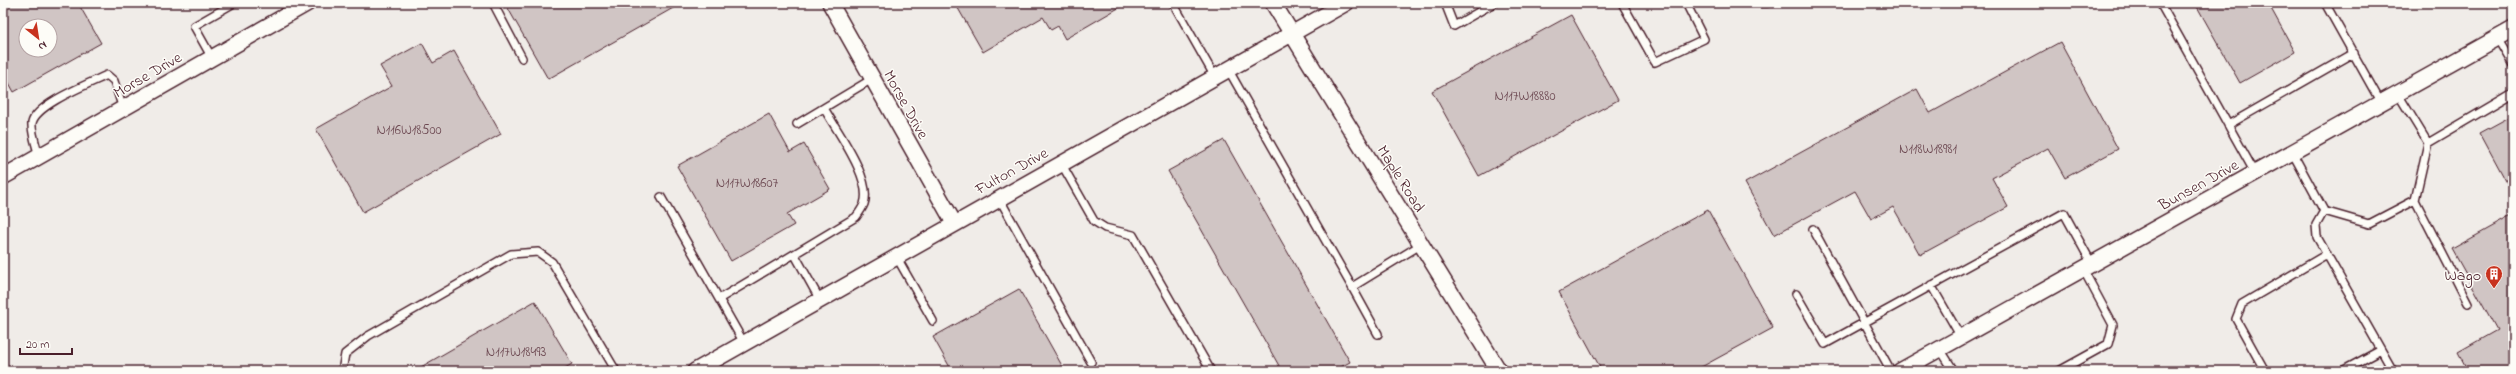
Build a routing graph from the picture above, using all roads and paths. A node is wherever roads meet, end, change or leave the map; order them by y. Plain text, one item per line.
1 (234, 3) edge
2 (308, 3) edge
3 (494, 3) edge
4 (830, 3) edge
5 (1173, 3) edge
6 (1273, 3) edge
7 (1346, 3) edge
8 (1444, 3) edge
9 (1494, 3) edge
10 (1622, 3) edge
11 (1686, 3) edge
12 (1758, 3) edge
13 (1767, 3) edge
14 (2160, 3) edge
15 (2326, 3) edge
16 (289, 8) edge
17 (2513, 29) edge
18 (1292, 34) junction
19 (2498, 38) junction
20 (2354, 53) junction
21 (212, 58) junction
22 (522, 58) dead end
23 (2513, 66) edge
24 (1228, 69) junction
25 (1215, 77) junction
26 (872, 79) junction
27 (2513, 93) edge
28 (2398, 94) junction
29 (2381, 103) junction
30 (824, 108) junction
31 (123, 109) junction
32 (797, 124) dead end
33 (2228, 124) junction
34 (2428, 143) junction
35 (2292, 152) junction
36 (39, 157) junction
37 (1061, 163) junction
38 (2255, 173) junction
39 (3, 177) edge
40 (662, 197) dead end
41 (999, 198) junction
42 (2415, 200) junction
43 (2324, 210) junction
44 (954, 224) junction
45 (1813, 229) dead end
46 (1422, 244) junction
47 (796, 254) junction
48 (2327, 254) junction
49 (896, 256) junction
50 (2087, 267) junction
51 (1931, 285) junction
52 (1352, 287) junction
53 (1796, 294) dead end
54 (719, 299) junction
55 (820, 300) junction
56 (2468, 303) dead end
57 (933, 321) dead end
58 (1866, 323) junction
59 (1378, 334) dead end
60 (1961, 337) junction
61 (744, 343) junction
62 (1940, 349) junction
63 (2381, 350) junction
64 (1091, 362) dead end
65 (342, 371) edge
66 (616, 371) edge
67 (695, 371) edge
68 (1211, 371) edge
69 (1499, 371) edge
70 (1891, 371) edge
71 (1900, 371) edge
72 (1954, 371) edge
73 (2059, 371) edge
74 (2265, 371) edge
75 (2342, 371) edge
76 (2393, 371) edge

1 - 21 lane
2 - 16 street, Morse Drive
3 - 22 lane
4 - 26 street, Morse Drive
5 - 25 lane
6 - 18 street, Maple Road
7 - 18 street, Fulton Drive
8 - 9 lane
10 - 11 lane
12 - 13 lane
14 - 33 lane
15 - 20 lane
16 - 21 street, Morse Drive
17 - 19 street, Bunsen Drive
18 - 24 street, Fulton Drive
18 - 46 street, Maple Road
19 - 23 lane
19 - 28 street, Bunsen Drive
20 - 29 lane
20 - 33 lane
21 - 31 street, Morse Drive
24 - 25 street, Fulton Drive
24 - 52 lane
25 - 37 street, Fulton Drive
26 - 30 lane
26 - 44 street, Morse Drive
27 - 34 lane
28 - 29 street, Bunsen Drive
28 - 34 lane
29 - 35 street, Bunsen Drive
30 - 32 lane
30 - 47 lane
31 - 36 street, Morse Drive
31 - 36 lane
33 - 38 lane
34 - 42 lane
35 - 38 street, Bunsen Drive
35 - 43 lane
36 - 39 street, Morse Drive
37 - 41 street, Fulton Drive
37 - 68 lane
38 - 50 street, Bunsen Drive
40 - 54 lane
41 - 44 street, Fulton Drive
41 - 64 lane
42 - 43 lane
42 - 56 lane
43 - 48 lane
44 - 49 street, Fulton Drive
45 - 58 lane
46 - 52 lane
46 - 69 street, Maple Road
47 - 54 lane
47 - 55 lane
48 - 63 lane
48 - 74 lane
49 - 55 street, Fulton Drive
49 - 57 lane
50 - 51 lane
50 - 60 street, Bunsen Drive
50 - 73 lane
51 - 58 lane
51 - 60 lane
52 - 59 lane
53 - 58 lane
54 - 61 lane
55 - 61 street, Fulton Drive
58 - 70 lane
60 - 62 street, Bunsen Drive
61 - 67 street, Fulton Drive
62 - 71 street, Bunsen Drive
62 - 72 lane
63 - 75 lane
63 - 76 lane
65 - 66 lane

